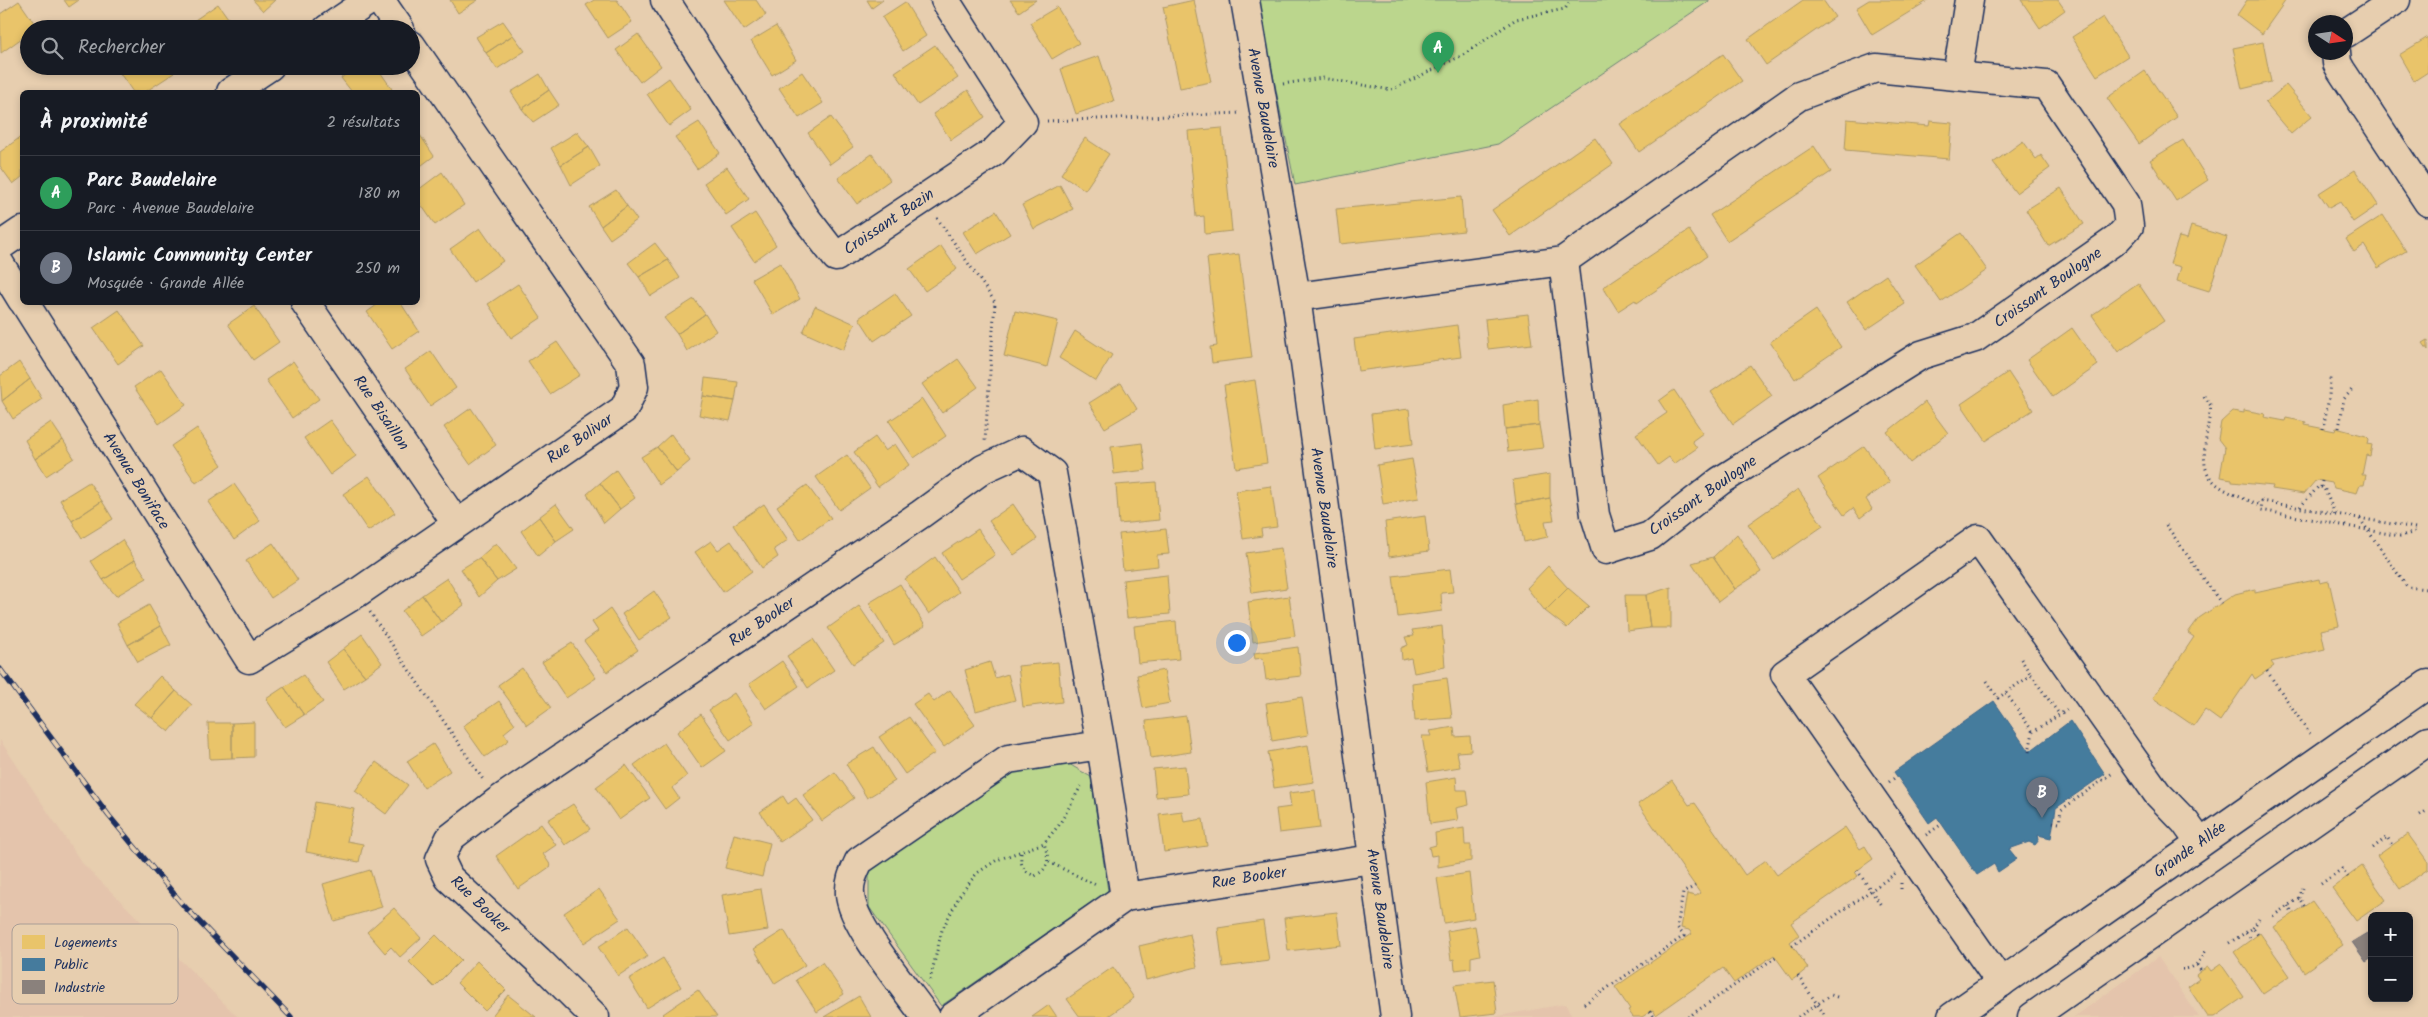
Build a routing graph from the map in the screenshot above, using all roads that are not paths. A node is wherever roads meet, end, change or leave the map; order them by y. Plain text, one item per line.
1 (370, 0) edge
2 (380, 0) edge
3 (665, 0) edge
4 (945, 0) edge
5 (1244, 0) edge
6 (1969, 0) edge
7 (2396, 0) edge
8 (340, 20) edge
9 (394, 20) edge
10 (2353, 28) edge
11 (420, 58) edge
12 (2337, 60) edge
13 (256, 75) edge
14 (1957, 76) junction
15 (234, 90) edge
16 (2428, 202) edge
17 (20, 232) edge
18 (0, 246) edge
19 (1563, 261) junction
20 (0, 264) edge
21 (20, 296) edge
22 (1296, 297) junction
23 (26, 305) edge
24 (307, 305) edge
25 (456, 523) junction
26 (249, 659) joint
27 (2428, 684) edge
28 (2428, 741) edge
29 (1101, 745) junction
30 (2200, 843) junction
31 (1372, 860) junction
32 (1126, 897) junction
33 (2001, 983) junction
34 (924, 1014) edge
35 (595, 1017) edge
36 (953, 1017) edge
37 (1395, 1017) edge
38 (1952, 1017) edge
39 (2032, 1017) edge

1 - 8 street
2 - 9 street
3 - 4 street, Croissant Bazin
5 - 22 street, Avenue Baudelaire
6 - 14 street
7 - 10 street
11 - 25 street, Rue Bolivar
12 - 16 street
13 - 15 street
14 - 19 street, Croissant Boulogne
14 - 19 street, Croissant Boulogne
17 - 18 street
19 - 22 street, Croissant Boulogne
20 - 21 street, Avenue Boniface
22 - 31 street, Avenue Baudelaire
23 - 26 street, Avenue Boniface
24 - 25 street, Rue Bisaillon
25 - 26 street, Rue Bolivar
27 - 30 street, Grande Allée
28 - 39 street
29 - 32 street, Rue Booker
29 - 34 street
29 - 35 street, Rue Booker
30 - 33 street, Grande Allée
30 - 33 street
31 - 32 street, Rue Booker
31 - 37 street, Avenue Baudelaire
32 - 36 street, Rue Booker
33 - 38 street, Grande Allée

